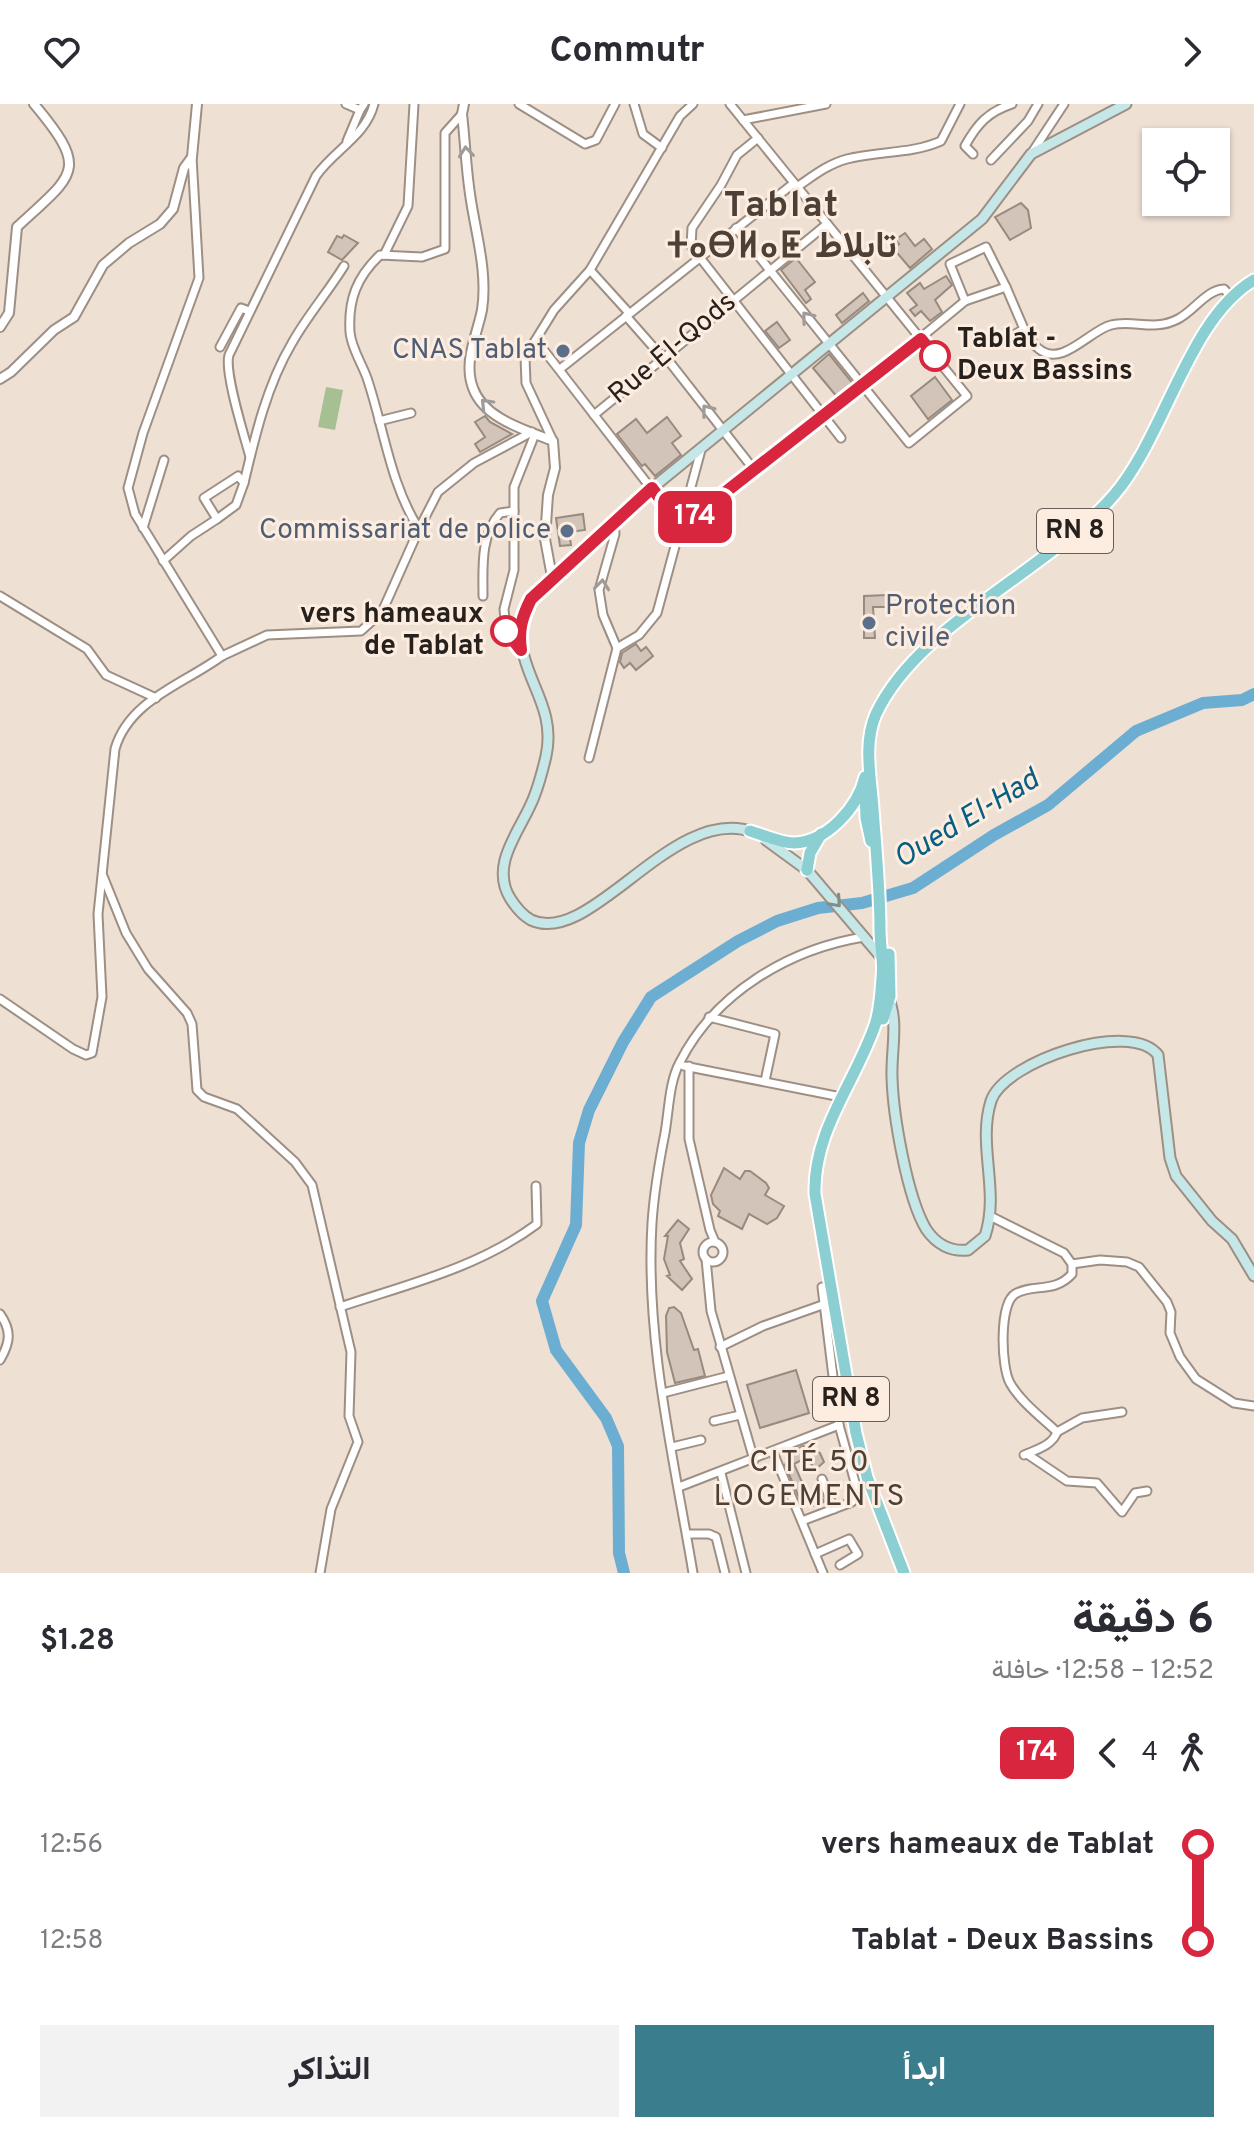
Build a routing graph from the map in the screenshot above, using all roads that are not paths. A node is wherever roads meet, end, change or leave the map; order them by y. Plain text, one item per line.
1 (34, 104) edge
2 (197, 104) edge
3 (346, 104) edge
4 (374, 104) edge
5 (414, 104) edge
6 (464, 104) edge
7 (519, 104) edge
8 (615, 104) edge
9 (634, 104) edge
10 (693, 104) edge
11 (730, 104) edge
12 (826, 104) edge
13 (960, 104) edge
14 (1012, 104) edge
15 (1038, 104) edge
16 (1064, 104) edge
17 (1126, 104) edge
18 (811, 106) edge
19 (362, 107) edge
20 (462, 114) junction
21 (743, 120) junction
22 (758, 138) junction
23 (346, 144) junction
24 (662, 148) junction
25 (973, 154) dead end
26 (1031, 154) junction
27 (192, 157) junction
28 (991, 160) dead end
29 (796, 185) junction
30 (827, 224) junction
31 (736, 228) junction
32 (943, 251) junction
33 (384, 255) junction
34 (698, 259) junction
35 (950, 264) junction
36 (344, 266) dead end
37 (590, 270) junction
38 (770, 270) junction
39 (1254, 280) edge
40 (1006, 287) junction
41 (886, 296) junction
42 (1232, 298) junction
43 (732, 300) junction
44 (965, 301) junction
45 (249, 311) junction
46 (628, 314) junction
47 (0, 327) edge
48 (1024, 329) junction
49 (1012, 336) dead end
50 (921, 339) junction
51 (536, 340) junction
52 (830, 345) junction
53 (220, 347) dead end
54 (662, 357) junction
55 (560, 369) junction
56 (792, 375) junction
57 (0, 379) edge
58 (863, 385) junction
59 (411, 413) dead end
60 (594, 415) junction
61 (825, 417) junction
62 (379, 421) junction
63 (723, 431) junction
64 (534, 433) junction
65 (841, 438) dead end
66 (553, 441) junction
67 (701, 450) junction
68 (250, 457) junction
69 (164, 460) dead end
70 (755, 471) junction
71 (244, 483) junction
72 (652, 488) junction
73 (514, 511) junction
74 (217, 519) junction
75 (614, 520) junction
76 (681, 527) junction
77 (143, 528) junction
78 (419, 529) junction
79 (163, 561) junction
80 (552, 577) junction
81 (0, 596) edge
82 (483, 596) dead end
83 (617, 648) junction
84 (521, 650) junction
85 (222, 656) junction
86 (156, 698) junction
87 (869, 753) junction
88 (589, 758) dead end
89 (865, 777) junction
90 (840, 820) junction
91 (867, 826) junction
92 (750, 831) junction
93 (824, 831) junction
94 (876, 843) junction
95 (878, 864) junction
96 (807, 870) junction
97 (103, 876) junction
98 (856, 923) junction
99 (881, 924) junction
100 (867, 936) junction
101 (882, 959) junction
102 (881, 988) junction
103 (0, 999) edge
104 (889, 1000) junction
105 (709, 1017) junction
106 (678, 1064) junction
107 (689, 1066) junction
108 (765, 1081) junction
109 (841, 1097) junction
110 (536, 1186) dead end
111 (990, 1216) junction
112 (819, 1218) junction
113 (712, 1242) junction
114 (706, 1259) junction
115 (715, 1261) junction
116 (1072, 1264) junction
117 (710, 1276) junction
118 (1254, 1276) edge
119 (822, 1287) dead end
120 (829, 1303) junction
121 (340, 1307) junction
122 (0, 1314) edge
123 (720, 1347) junction
124 (0, 1360) edge
125 (729, 1376) junction
126 (663, 1393) junction
127 (1254, 1406) edge
128 (1122, 1412) dead end
129 (740, 1415) junction
130 (714, 1421) dead end
131 (839, 1425) junction
132 (1057, 1432) junction
133 (701, 1440) dead end
134 (672, 1447) junction
135 (773, 1452) junction
136 (754, 1460) junction
137 (721, 1473) junction
138 (822, 1479) dead end
139 (679, 1487) junction
140 (1147, 1491) dead end
141 (834, 1509) junction
142 (802, 1521) junction
143 (687, 1534) junction
144 (815, 1554) junction
145 (840, 1565) dead end
146 (320, 1573) edge
147 (693, 1573) edge
148 (725, 1573) edge
149 (746, 1573) edge
150 (823, 1573) edge
151 (904, 1573) edge

1 - 47 street
2 - 27 street
3 - 19 street
4 - 23 street
5 - 33 street
6 - 20 street
7 - 8 street
9 - 24 street
10 - 24 street
11 - 21 street
12 - 18 street
13 - 29 street
14 - 25 street
15 - 28 street
16 - 26 street
17 - 26 main road
18 - 21 street
19 - 23 street
20 - 33 street
64 -> 20 street
21 - 22 street
22 - 29 street
22 - 34 street
23 - 45 street
24 - 37 street
26 - 32 main road
27 - 57 street
27 - 77 street
29 - 30 street
29 - 31 street
30 - 38 street, Rue El-Qods
30 - 41 street
31 - 34 street
31 - 38 street
32 - 35 street
32 - 41 main road
33 - 62 street
34 - 43 street
34 - 46 street
35 - 40 street
35 - 44 street
36 - 68 street
37 - 46 street
37 - 51 street
38 - 43 street, Rue El-Qods
52 -> 38 street
39 - 42 main road, RN 8
40 - 44 street
40 - 48 street
41 - 50 street
41 - 52 main road
42 - 48 street
42 - 87 main road, RN 8
43 - 54 street, Rue El-Qods
43 - 56 street
44 - 50 street
45 - 53 street
45 - 68 street
46 - 54 street
46 - 55 street
48 - 49 street
50 - 58 street
50 - 58 street
51 - 55 street
51 - 66 street
52 - 56 main road
52 - 58 street
54 - 60 street, Rue El-Qods
63 -> 54 street
55 - 60 street
56 - 61 street
56 - 63 main road
58 - 61 street
59 - 62 street
60 - 72 street
61 - 65 street
61 - 70 street
62 - 78 street
63 - 67 main road
63 - 70 street
64 - 66 street
64 - 73 street
64 - 78 street
66 - 80 street
67 - 72 main road
67 - 76 street
68 - 71 street
69 - 77 street
70 - 76 street
71 - 74 street
71 - 74 street
72 - 75 main road
72 - 76 street
73 - 82 street
73 - 84 street
74 - 79 street
75 - 80 main road
83 -> 75 street
76 - 83 street
77 - 79 street
78 - 85 street
79 - 85 street
80 - 84 main road
81 - 86 street
83 - 88 street
84 - 92 main road
85 - 86 street
86 - 97 street
87 - 89 main road, RN 8
87 - 94 main road, RN 8
89 - 90 main road
89 - 91 main road, RN 8
90 - 91 main road
90 - 93 main road
91 - 94 main road
91 - 95 main road, RN 8
92 - 93 main road
92 - 96 main road
93 - 96 main road
94 - 95 main road, RN 8
95 - 99 main road, RN 8
96 -> 98 main road
97 - 103 street
97 - 121 street
98 - 99 main road
98 - 100 main road
99 - 101 main road, RN 8
99 - 104 main road, RN 8
100 - 101 main road
100 - 105 street
101 - 102 main road, RN 8
102 - 104 main road
102 - 109 main road, RN 8
104 - 111 main road
104 - 112 main road, RN 8
105 - 106 street
105 - 108 street
106 - 107 street
106 - 126 street
107 - 108 street
107 - 113 street
108 - 109 street
109 - 112 main road, RN 8
110 - 121 street
111 - 116 street
111 - 118 main road
112 - 120 main road, RN 8
113 - 114 street
113 - 115 street
114 - 115 street
114 - 117 street
115 - 117 street
116 - 127 street
116 - 132 street
117 - 123 street
119 - 120 street
120 - 123 street
120 - 131 street
120 - 151 main road, RN 8
121 - 146 street
122 - 124 street
123 - 125 street
125 - 126 street
125 - 129 street
126 - 134 street
128 - 132 street
129 - 130 street
129 - 136 street
131 - 135 street
131 - 141 street
132 - 140 street
133 - 134 street
134 - 139 street
135 - 136 street
135 - 142 street
136 - 137 street
137 - 139 street
137 - 149 street
138 - 141 street
139 - 143 street
141 - 142 street
142 - 144 street
143 - 147 street
143 - 148 street
144 - 145 street
144 - 150 street

